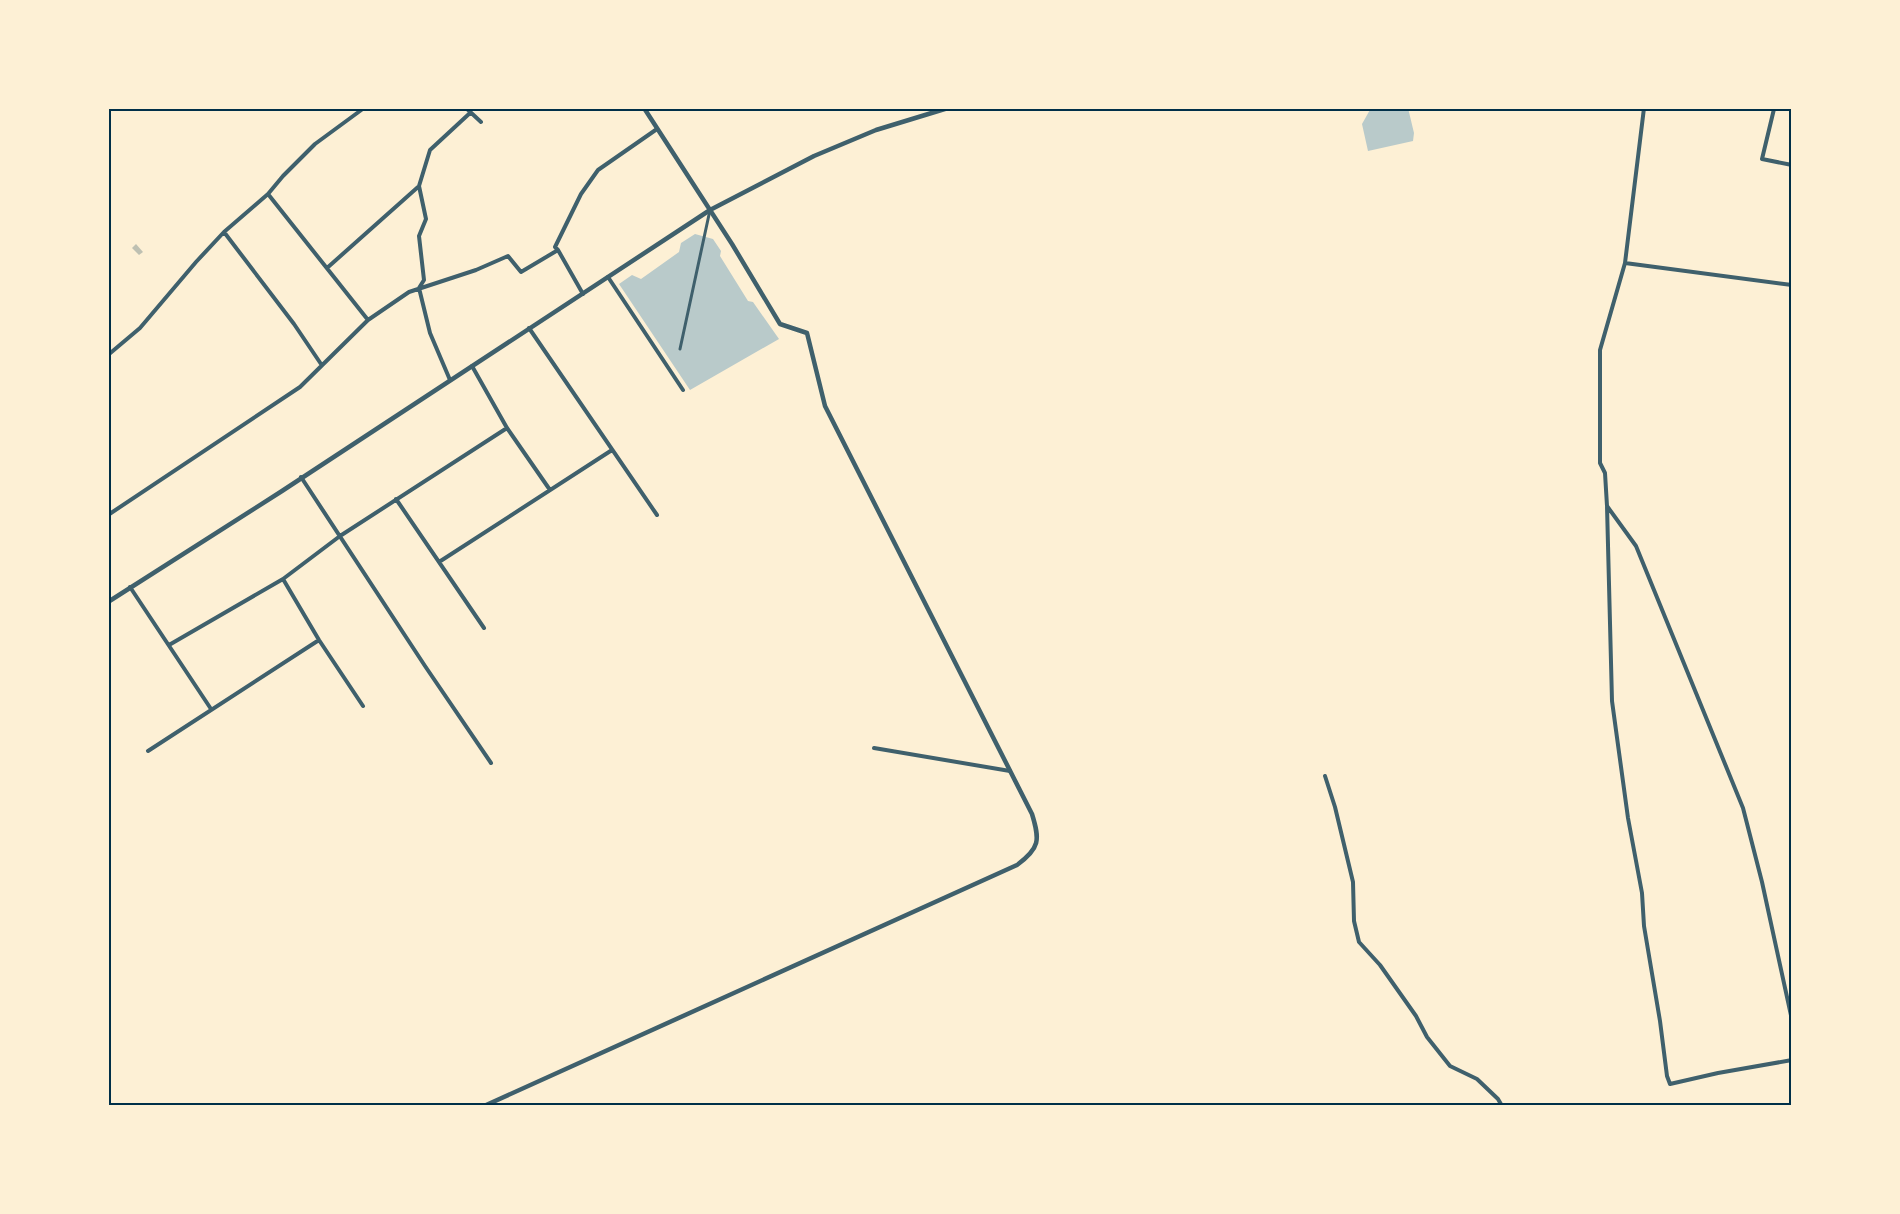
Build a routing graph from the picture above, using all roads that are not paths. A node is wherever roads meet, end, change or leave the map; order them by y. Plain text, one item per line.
1 (364, 108) edge
2 (466, 108) edge
3 (644, 108) edge
4 (948, 108) edge
5 (1644, 108) edge
6 (1774, 109) edge
7 (470, 112) junction
8 (481, 122) dead end
9 (657, 129) junction
10 (1792, 165) edge
11 (419, 186) junction
12 (268, 194) junction
13 (710, 210) junction
14 (224, 232) junction
15 (558, 250) junction
16 (1625, 263) junction
17 (327, 268) junction
18 (608, 277) junction
19 (1792, 285) edge
20 (418, 288) junction
21 (583, 294) junction
22 (368, 320) junction
23 (529, 328) junction
24 (680, 349) dead end
25 (108, 356) edge
26 (321, 364) junction
27 (472, 366) junction
28 (450, 380) junction
29 (682, 390) dead end
30 (507, 428) junction
31 (612, 450) junction
32 (301, 477) junction
33 (550, 490) junction
34 (396, 499) junction
35 (1607, 506) junction
36 (108, 515) edge
37 (657, 515) dead end
38 (340, 536) junction
39 (439, 562) junction
40 (282, 579) junction
41 (130, 587) junction
42 (108, 602) edge
43 (484, 628) dead end
44 (319, 640) junction
45 (169, 645) junction
46 (363, 706) dead end
47 (212, 709) junction
48 (874, 748) dead end
49 (148, 751) dead end
50 (491, 763) dead end
51 (1010, 771) junction
52 (1325, 776) dead end
53 (1792, 1020) edge
54 (1792, 1060) edge
55 (484, 1106) edge
56 (1502, 1106) edge

1 - 12 street
2 - 7 street
3 - 9 street
4 - 13 street
5 - 16 street
6 - 10 street
7 - 8 street
7 - 11 street
9 - 13 street
9 - 15 street
11 - 17 street
11 - 20 street
12 - 14 street
12 - 17 street
13 - 18 street
13 - 24 street
13 - 51 street
14 - 25 street
14 - 26 street
15 - 20 street
15 - 21 street
16 - 19 street
16 - 35 street
17 - 22 street
18 - 21 street
18 - 29 street
20 - 22 street
20 - 28 street
21 - 23 street
22 - 26 street
23 - 27 street
23 - 31 street
26 - 36 street
27 - 28 street
27 - 30 street
28 - 32 street
30 - 33 street
30 - 34 street
31 - 33 street
31 - 37 street
32 - 38 street
32 - 41 street
33 - 39 street
34 - 38 street
34 - 39 street
35 - 53 street
35 - 54 street
38 - 40 street
38 - 50 street
39 - 43 street
40 - 44 street
40 - 45 street
41 - 42 street
41 - 45 street
44 - 46 street
44 - 47 street
45 - 47 street
47 - 49 street
48 - 51 street
51 - 55 street
52 - 56 street

